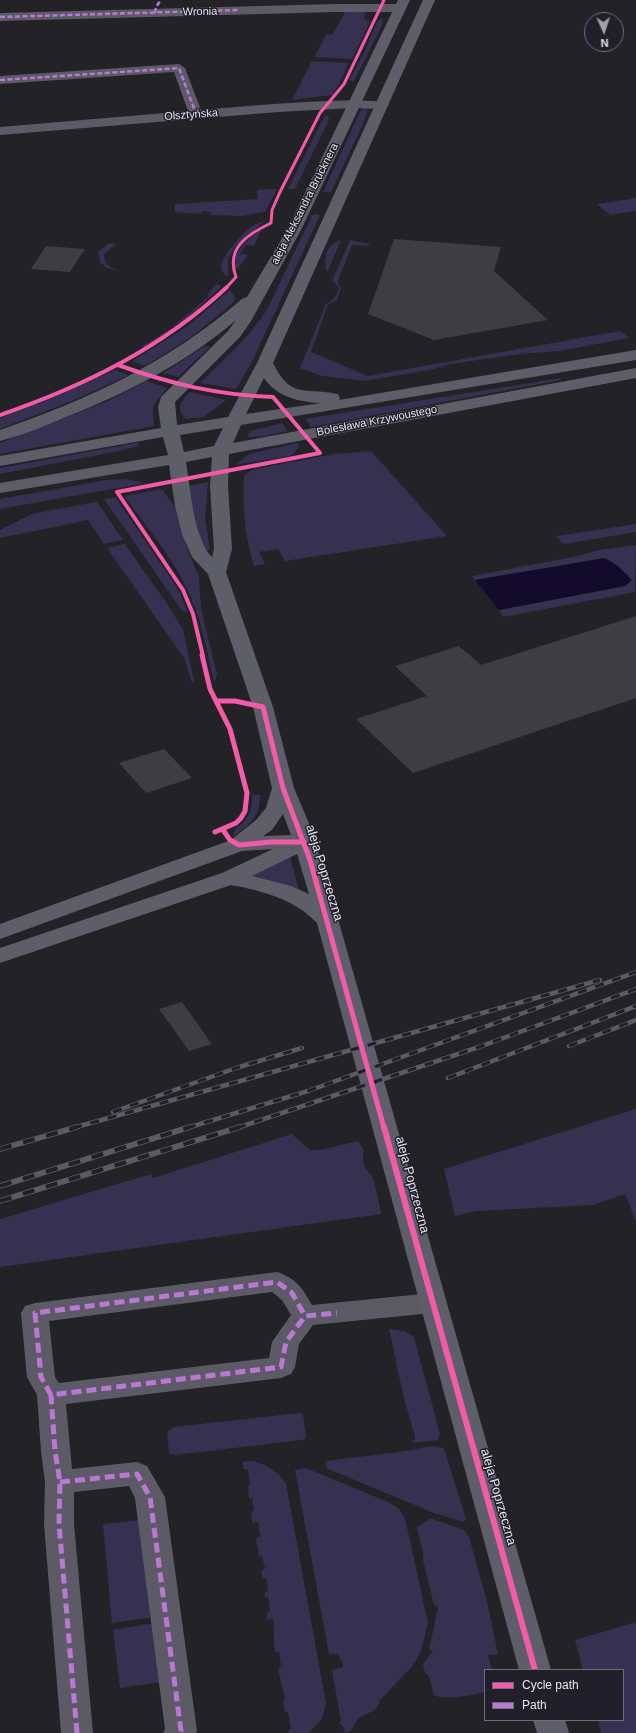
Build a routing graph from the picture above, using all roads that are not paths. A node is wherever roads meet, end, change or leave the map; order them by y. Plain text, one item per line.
1 (161, 0) edge
2 (429, 0) edge
3 (402, 4) edge
4 (156, 13) junction
5 (0, 17) edge
6 (0, 80) edge
7 (354, 104) junction
8 (382, 105) junction
9 (196, 114) junction
10 (0, 131) edge
11 (256, 295) junction
12 (636, 355) edge
13 (265, 363) junction
14 (636, 373) edge
15 (378, 399) junction
16 (234, 422) junction
17 (172, 431) junction
18 (0, 436) edge
19 (221, 450) junction
20 (177, 459) junction
21 (0, 461) edge
22 (0, 488) edge
23 (217, 572) junction
24 (283, 788) junction
25 (304, 842) junction
26 (239, 845) junction
27 (230, 878) junction
28 (328, 922) junction
29 (0, 932) edge
30 (0, 956) edge
31 (432, 1303) junction
32 (305, 1316) junction
33 (51, 1394) junction
34 (60, 1482) junction
35 (536, 1669) edge
36 (549, 1721) edge
37 (77, 1733) edge
38 (179, 1733) edge
39 (553, 1733) edge

1 - 4 street
2 - 8 main road
3 - 4 street, Wronia
3 - 7 main road, aleja Aleksandra Brücknera
4 - 5 street, Wronia
6 - 9 street
7 - 8 street, Olsztyńska
7 - 9 street, Olsztyńska
7 - 11 main road, aleja Aleksandra Brücknera
8 - 13 main road
9 - 10 street, Olsztyńska
11 - 17 main road, aleja Aleksandra Brücknera
11 - 18 main road
12 - 15 main road, Bolesława Krzywoustego
13 - 15 main road
13 - 16 main road
14 - 19 main road, Bolesława Krzywoustego
15 - 16 main road, Bolesława Krzywoustego
16 - 17 main road, Bolesława Krzywoustego
16 - 19 main road
17 - 20 main road, aleja Poprzeczna
17 - 21 main road, Bolesława Krzywoustego
19 - 20 main road, Bolesława Krzywoustego
19 - 23 main road
20 - 22 main road, Bolesława Krzywoustego
20 - 23 main road, aleja Poprzeczna
23 - 24 main road, aleja Poprzeczna
24 - 25 main road, aleja Poprzeczna
24 - 26 main road
25 - 26 main road
25 - 27 main road
25 - 28 main road, aleja Poprzeczna
26 - 29 main road
27 - 28 main road
27 - 30 main road
28 - 31 main road, aleja Poprzeczna
31 - 32 street
31 - 35 main road, aleja Poprzeczna
32 - 33 street
32 - 33 street
33 - 34 street
34 - 37 street
34 - 38 street
36 - 39 main road

